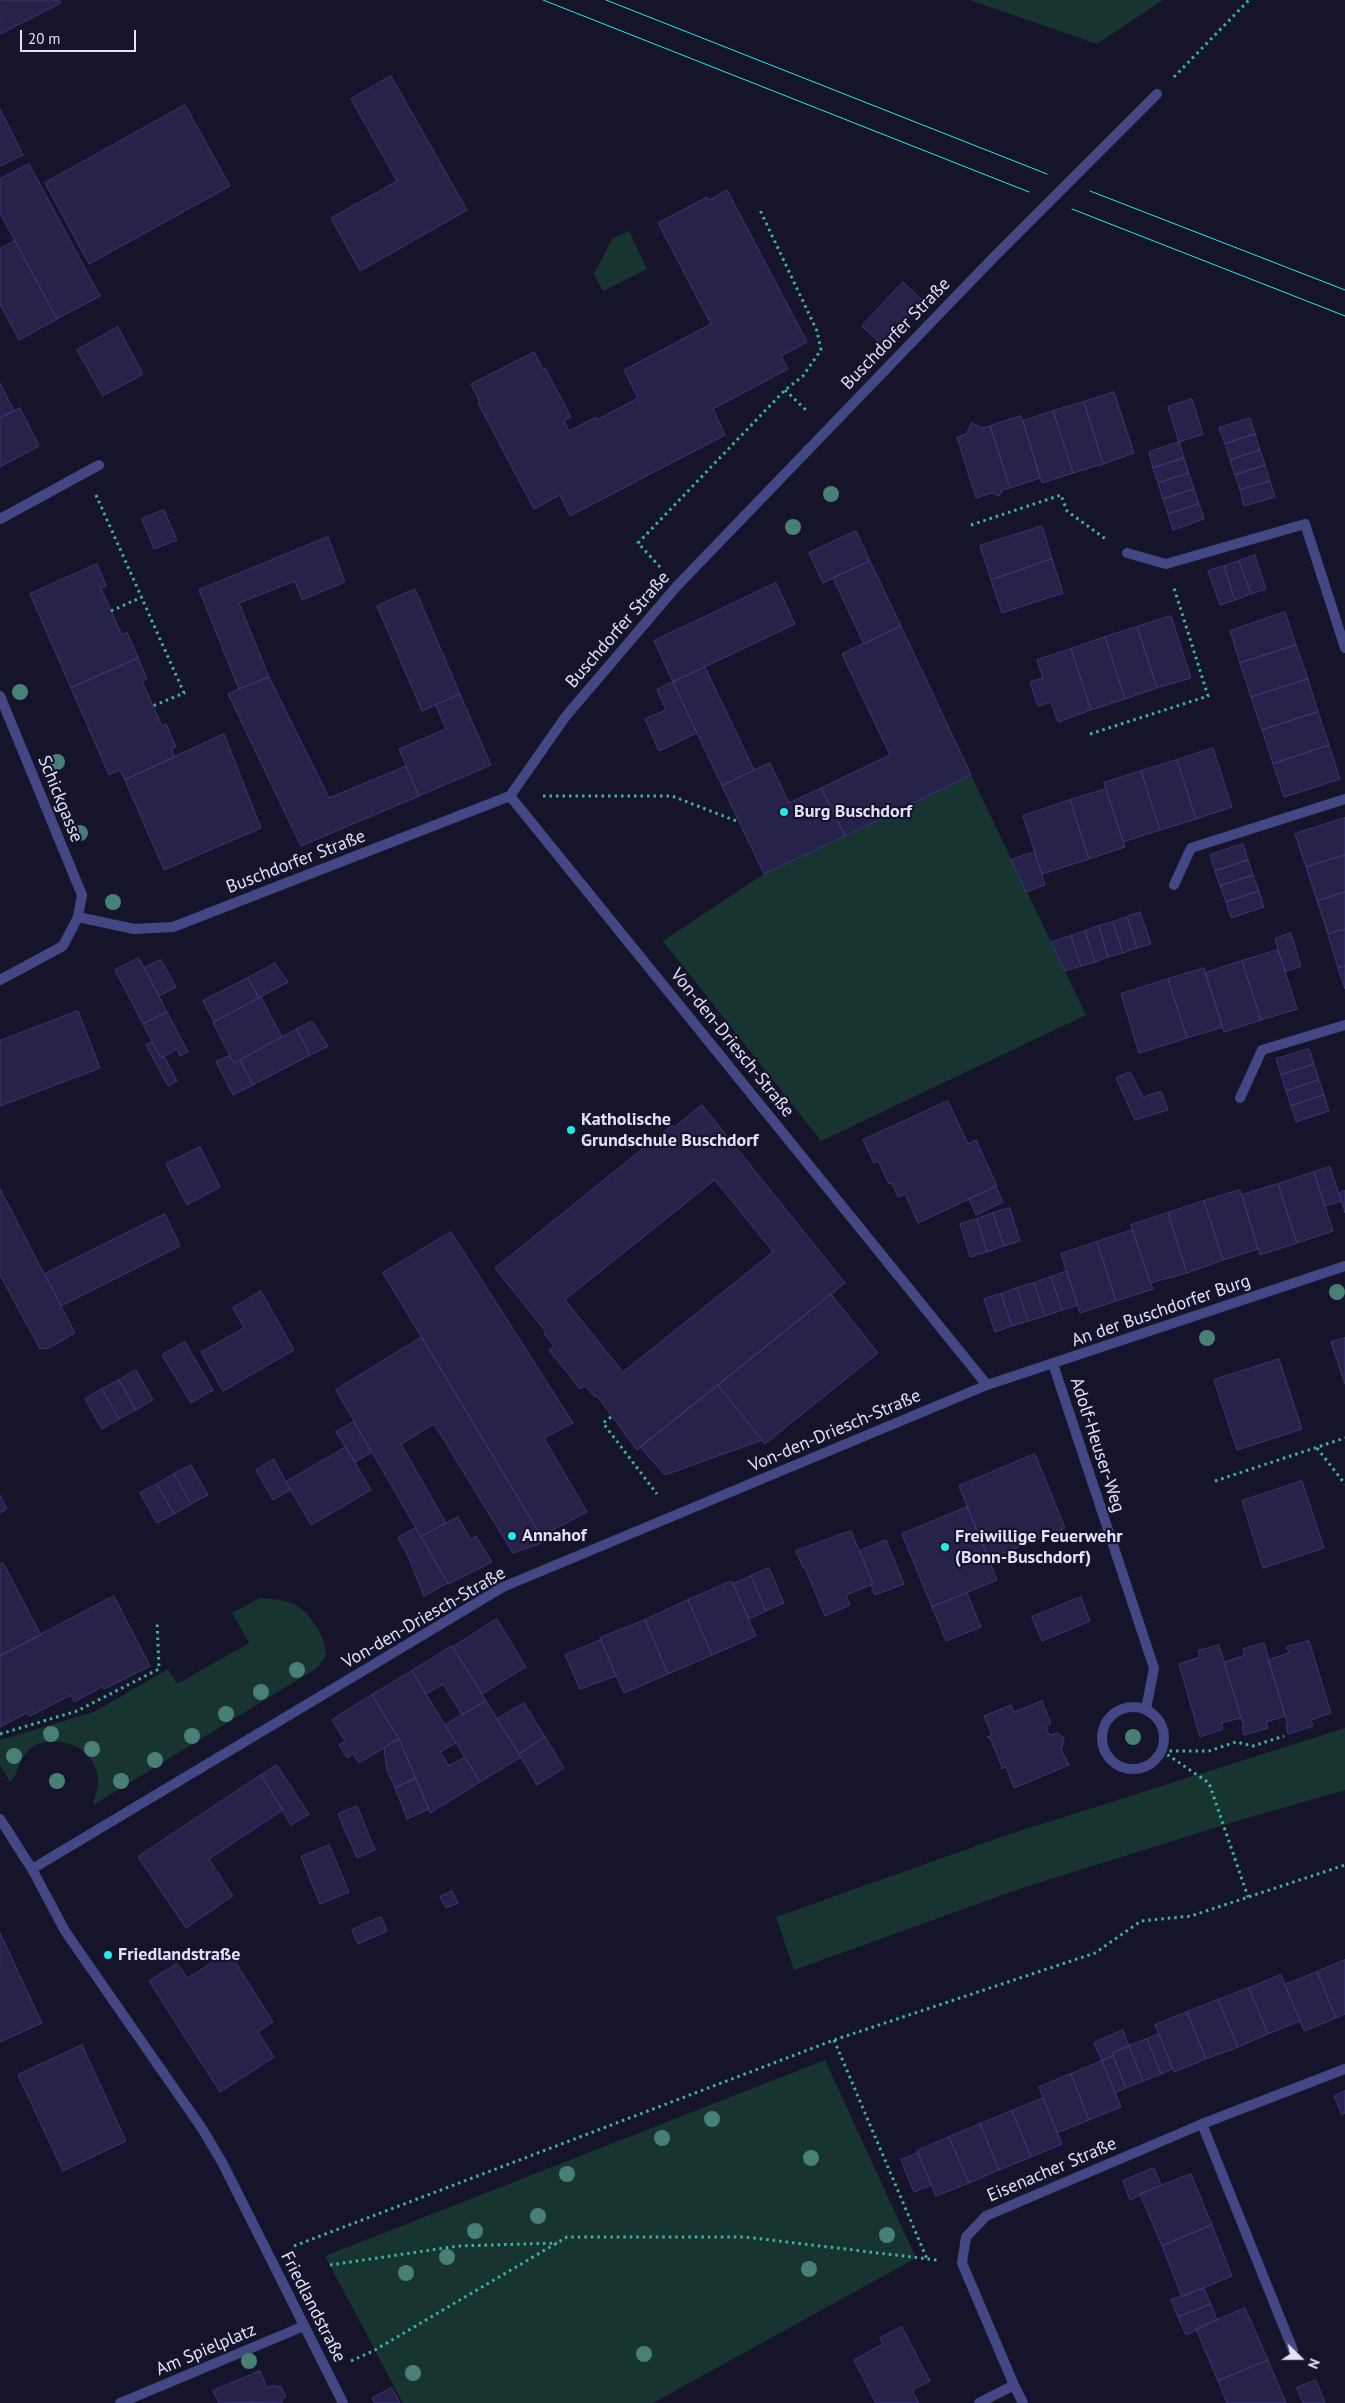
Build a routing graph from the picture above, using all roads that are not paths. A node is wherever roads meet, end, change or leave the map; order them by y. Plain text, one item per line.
1 (1157, 94) road end
2 (99, 465) dead end
3 (0, 519) edge
4 (1127, 553) road end
5 (1345, 648) edge
6 (0, 696) edge
7 (510, 796) junction
8 (1345, 799) edge
9 (1174, 885) dead end
10 (78, 917) junction
11 (0, 980) edge
12 (1345, 1025) edge
13 (1240, 1098) dead end
14 (1345, 1266) edge
15 (1053, 1364) junction
16 (987, 1385) junction
17 (1146, 1709) junction
18 (0, 1819) edge
19 (32, 1870) junction
20 (1345, 2068) edge
21 (1202, 2124) junction
22 (304, 2326) junction
23 (1293, 2350) dead end
24 (1014, 2385) junction
25 (120, 2403) edge
26 (343, 2403) edge
27 (979, 2403) edge
28 (1023, 2403) edge

1 - 7 street, Buschdorfer Straße
2 - 3 street
4 - 5 street
6 - 10 street, Schickgasse
7 - 10 street, Buschdorfer Straße
7 - 16 street, Von-den-Driesch-Straße
8 - 9 street
10 - 11 street
12 - 13 street
14 - 15 street, An der Buschdorfer Burg
15 - 16 street, An der Buschdorfer Burg
15 - 17 street, Adolf-Heuser-Weg
16 - 19 street, Von-den-Driesch-Straße
17 - 17 street
18 - 19 street, Friedlandstraße
19 - 22 street, Friedlandstraße
20 - 21 street, Eisenacher Straße
21 - 23 street
21 - 24 street, Eisenacher Straße
22 - 25 street, Am Spielplatz
22 - 26 street, Friedlandstraße
24 - 27 street
24 - 28 street

